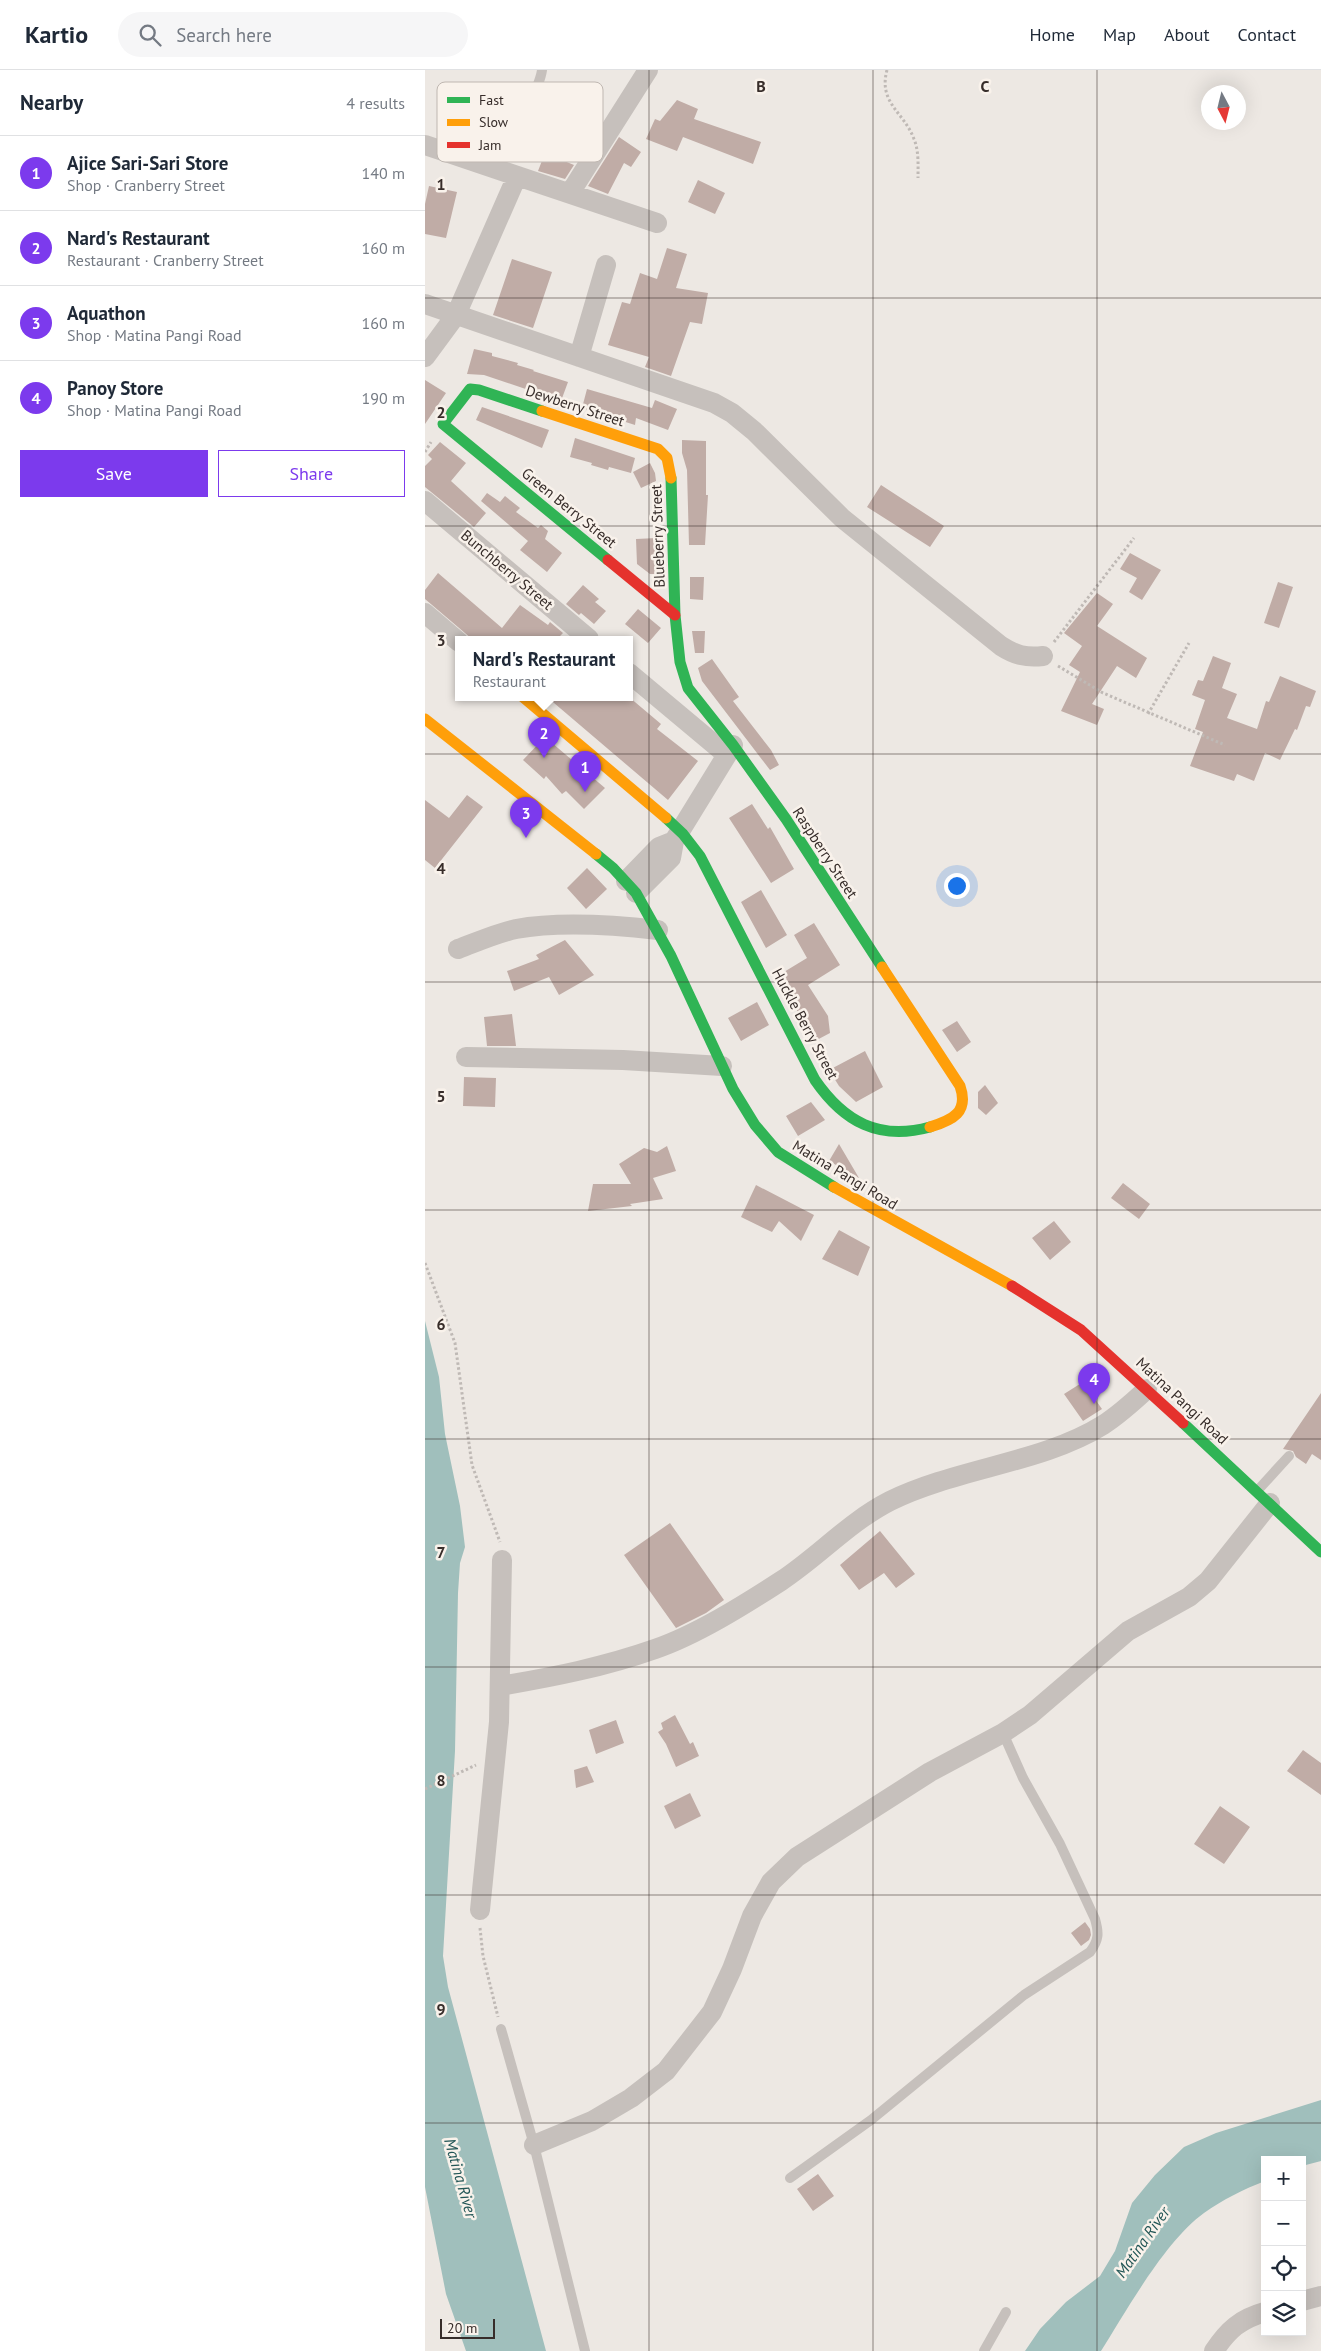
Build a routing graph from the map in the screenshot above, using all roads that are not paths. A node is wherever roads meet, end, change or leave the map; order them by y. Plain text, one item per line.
1 (542, 70) edge
2 (648, 70) edge
3 (537, 82) edge
4 (603, 141) edge
5 (425, 145) edge
6 (437, 149) edge
7 (475, 162) edge
8 (496, 162) edge
9 (590, 162) edge
10 (493, 168) junction
11 (517, 176) junction
12 (570, 193) junction
13 (657, 222) dead end
14 (606, 265) dead end
15 (425, 304) edge
16 (456, 315) junction
17 (425, 357) edge
18 (579, 357) junction
19 (443, 424) joint
20 (667, 458) joint
21 (425, 501) edge
22 (425, 613) edge
23 (675, 615) junction
24 (585, 636) edge
25 (455, 639) edge
26 (1043, 656) road end
27 (633, 676) edge
28 (688, 688) junction
29 (528, 701) edge
30 (667, 704) junction
31 (425, 719) edge
32 (730, 750) junction
33 (677, 835) junction
34 (631, 887) junction
35 (658, 930) junction
36 (459, 949) dead end
37 (465, 1056) dead end
38 (722, 1066) junction
39 (963, 1105) joint
40 (1147, 1389) junction
41 (1289, 1456) dead end
42 (1264, 1497) junction
43 (1321, 1552) edge
44 (502, 1560) road end
45 (500, 1686) junction
46 (1003, 1734) junction
47 (480, 1910) road end
48 (501, 2029) road end
49 (534, 2145) junction
50 (791, 2178) dead end
51 (1321, 2296) edge
52 (1306, 2300) edge
53 (1006, 2312) dead end
54 (1261, 2313) edge
55 (585, 2351) edge
56 (984, 2351) edge
57 (1214, 2351) edge

1 - 3 lane
2 - 4 street
5 - 6 street
7 - 10 street
8 - 10 lane
9 - 12 street
10 - 11 street
11 - 12 street
11 - 16 street
12 - 13 street
14 - 18 street
15 - 16 street
16 - 17 street
16 - 18 street
18 - 26 street
19 - 20 street, Dewberry Street
19 - 23 street, Green Berry Street
20 - 23 street, Blueberry Street
21 - 24 street, Bunchberry Street
22 - 25 street
23 - 28 street, Raspberry Street
27 - 30 street
28 - 30 street
28 - 32 street, Raspberry Street
29 - 33 street, Huckle Berry Street
30 - 32 street
31 - 34 street, Matina Pangi Road
32 - 33 street
32 - 39 street, Raspberry Street
33 - 34 street
33 - 39 street, Huckle Berry Street
34 - 35 street, Matina Pangi Road
35 - 36 street
35 - 38 street, Matina Pangi Road
37 - 38 street
38 - 40 street, Matina Pangi Road
40 - 42 street, Matina Pangi Road
40 - 45 street
41 - 42 lane
42 - 43 street, Matina Pangi Road
42 - 46 street
44 - 45 street
45 - 47 street
46 - 49 street
46 - 50 lane
48 - 49 lane
49 - 55 lane
51 - 52 street
53 - 56 lane
54 - 57 street

